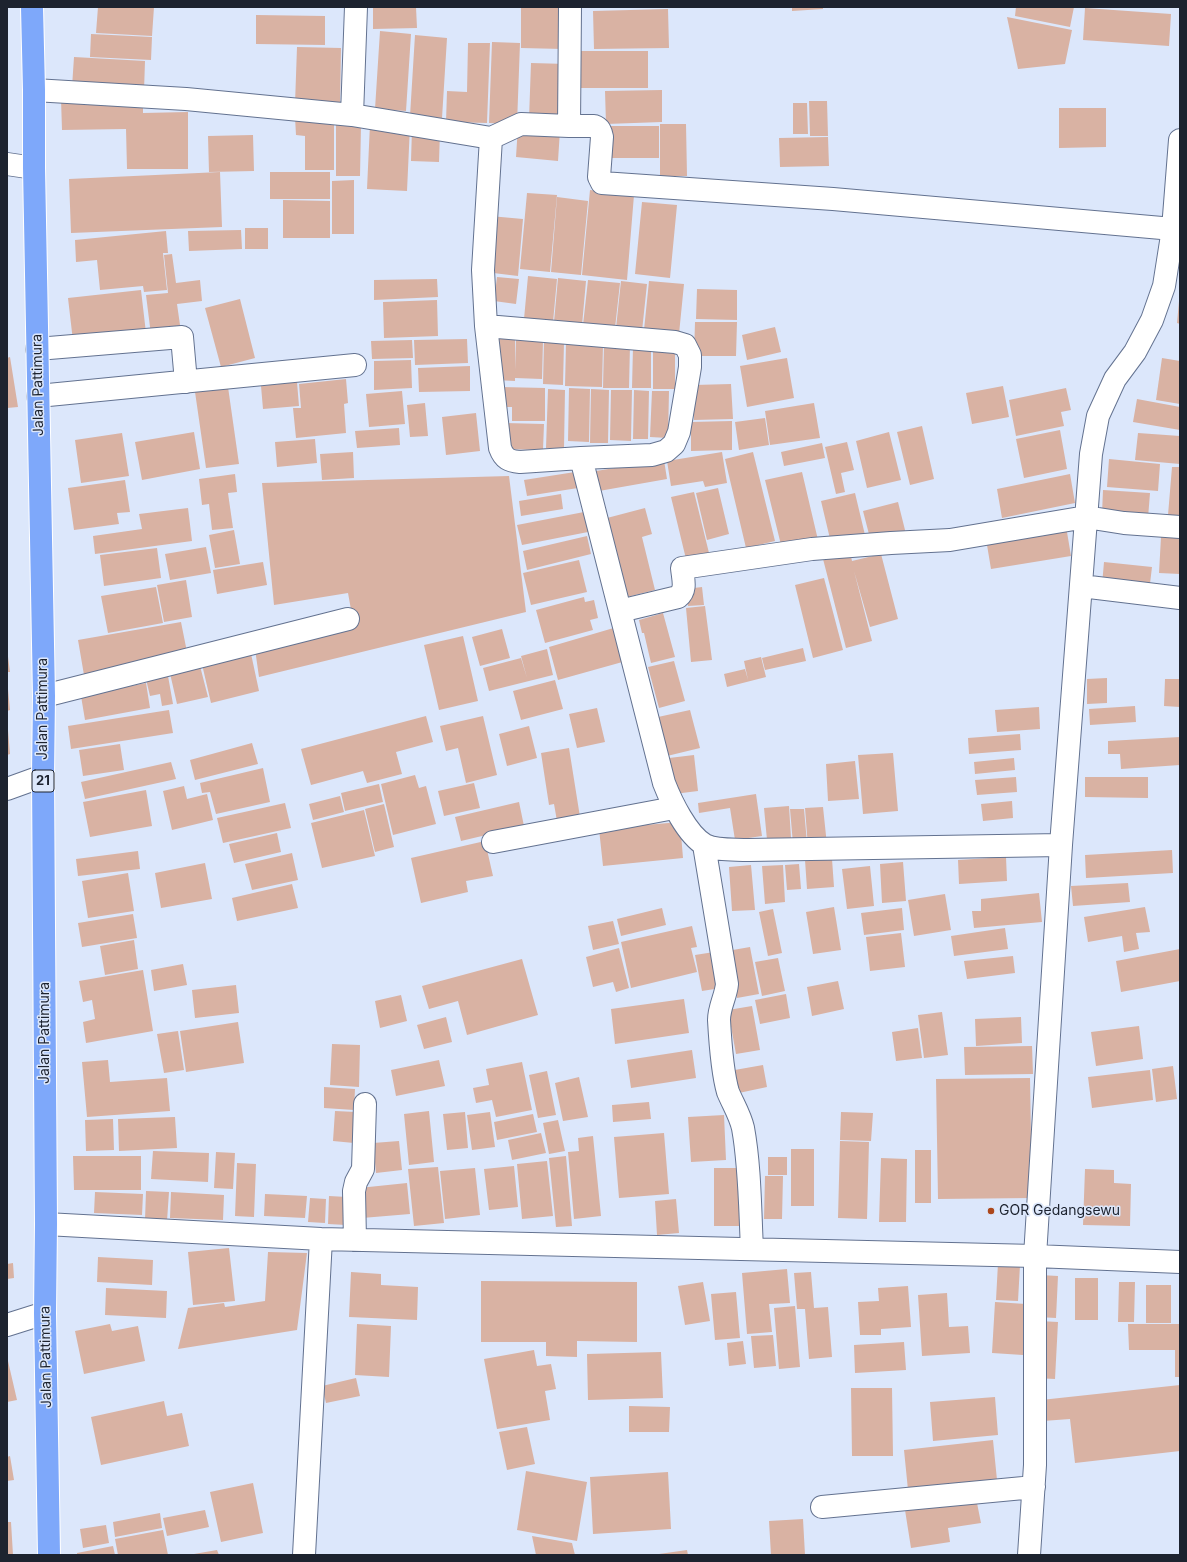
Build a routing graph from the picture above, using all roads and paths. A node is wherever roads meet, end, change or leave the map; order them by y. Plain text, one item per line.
1 (32, 7) edge
2 (356, 7) edge
3 (570, 7) edge
4 (34, 90) junction
5 (352, 115) junction
6 (569, 126) junction
7 (491, 138) junction
8 (1180, 140) edge
9 (7, 164) edge
10 (34, 168) junction
11 (1173, 229) junction
12 (486, 326) junction
13 (37, 349) junction
14 (355, 365) dead end
15 (186, 382) junction
16 (38, 396) junction
17 (581, 458) junction
18 (1086, 517) junction
19 (1180, 527) edge
20 (1081, 586) junction
21 (1180, 598) edge
22 (620, 611) junction
23 (348, 619) dead end
24 (44, 696) junction
25 (43, 776) junction
26 (7, 789) edge
27 (674, 808) junction
28 (493, 842) dead end
29 (704, 845) junction
30 (1061, 845) junction
31 (365, 1104) dead end
32 (46, 1224) junction
33 (321, 1239) junction
34 (355, 1240) junction
35 (752, 1249) junction
36 (1035, 1256) junction
37 (1180, 1262) edge
38 (45, 1313) junction
39 (7, 1325) edge
40 (1034, 1487) junction
41 (822, 1507) dead end
42 (49, 1555) edge
43 (304, 1555) edge
44 (1029, 1555) edge

1 - 4 highway, Jalan Pattimura / 21
2 - 5 street
3 - 6 street
4 - 5 street
4 - 10 highway, Jalan Pattimura / 21
5 - 7 street
6 - 7 street
6 - 11 street
7 - 12 street
8 - 11 street
9 - 10 street
10 - 13 highway, Jalan Pattimura / 21
11 - 18 street
12 - 17 street
12 - 17 street
13 - 15 street
13 - 16 highway, Jalan Pattimura / 21
14 - 15 street
15 - 16 street
16 - 24 highway, Jalan Pattimura / 21
17 - 22 street
18 - 19 street
18 - 20 street
18 - 22 street
20 - 21 street
20 - 30 street
22 - 27 street
23 - 24 street
24 - 25 highway, Jalan Pattimura / 21
25 - 26 street
25 - 32 highway, Jalan Pattimura / 21
27 - 28 street
27 - 29 street
29 - 30 street
29 - 35 street
30 - 36 street
31 - 34 street
32 - 33 street
32 - 38 highway, Jalan Pattimura / 21
33 - 34 street
33 - 43 street
34 - 35 street
35 - 36 street
36 - 37 street
36 - 40 street
38 - 39 street
38 - 42 highway, Jalan Pattimura / 21
40 - 41 street
40 - 44 street

